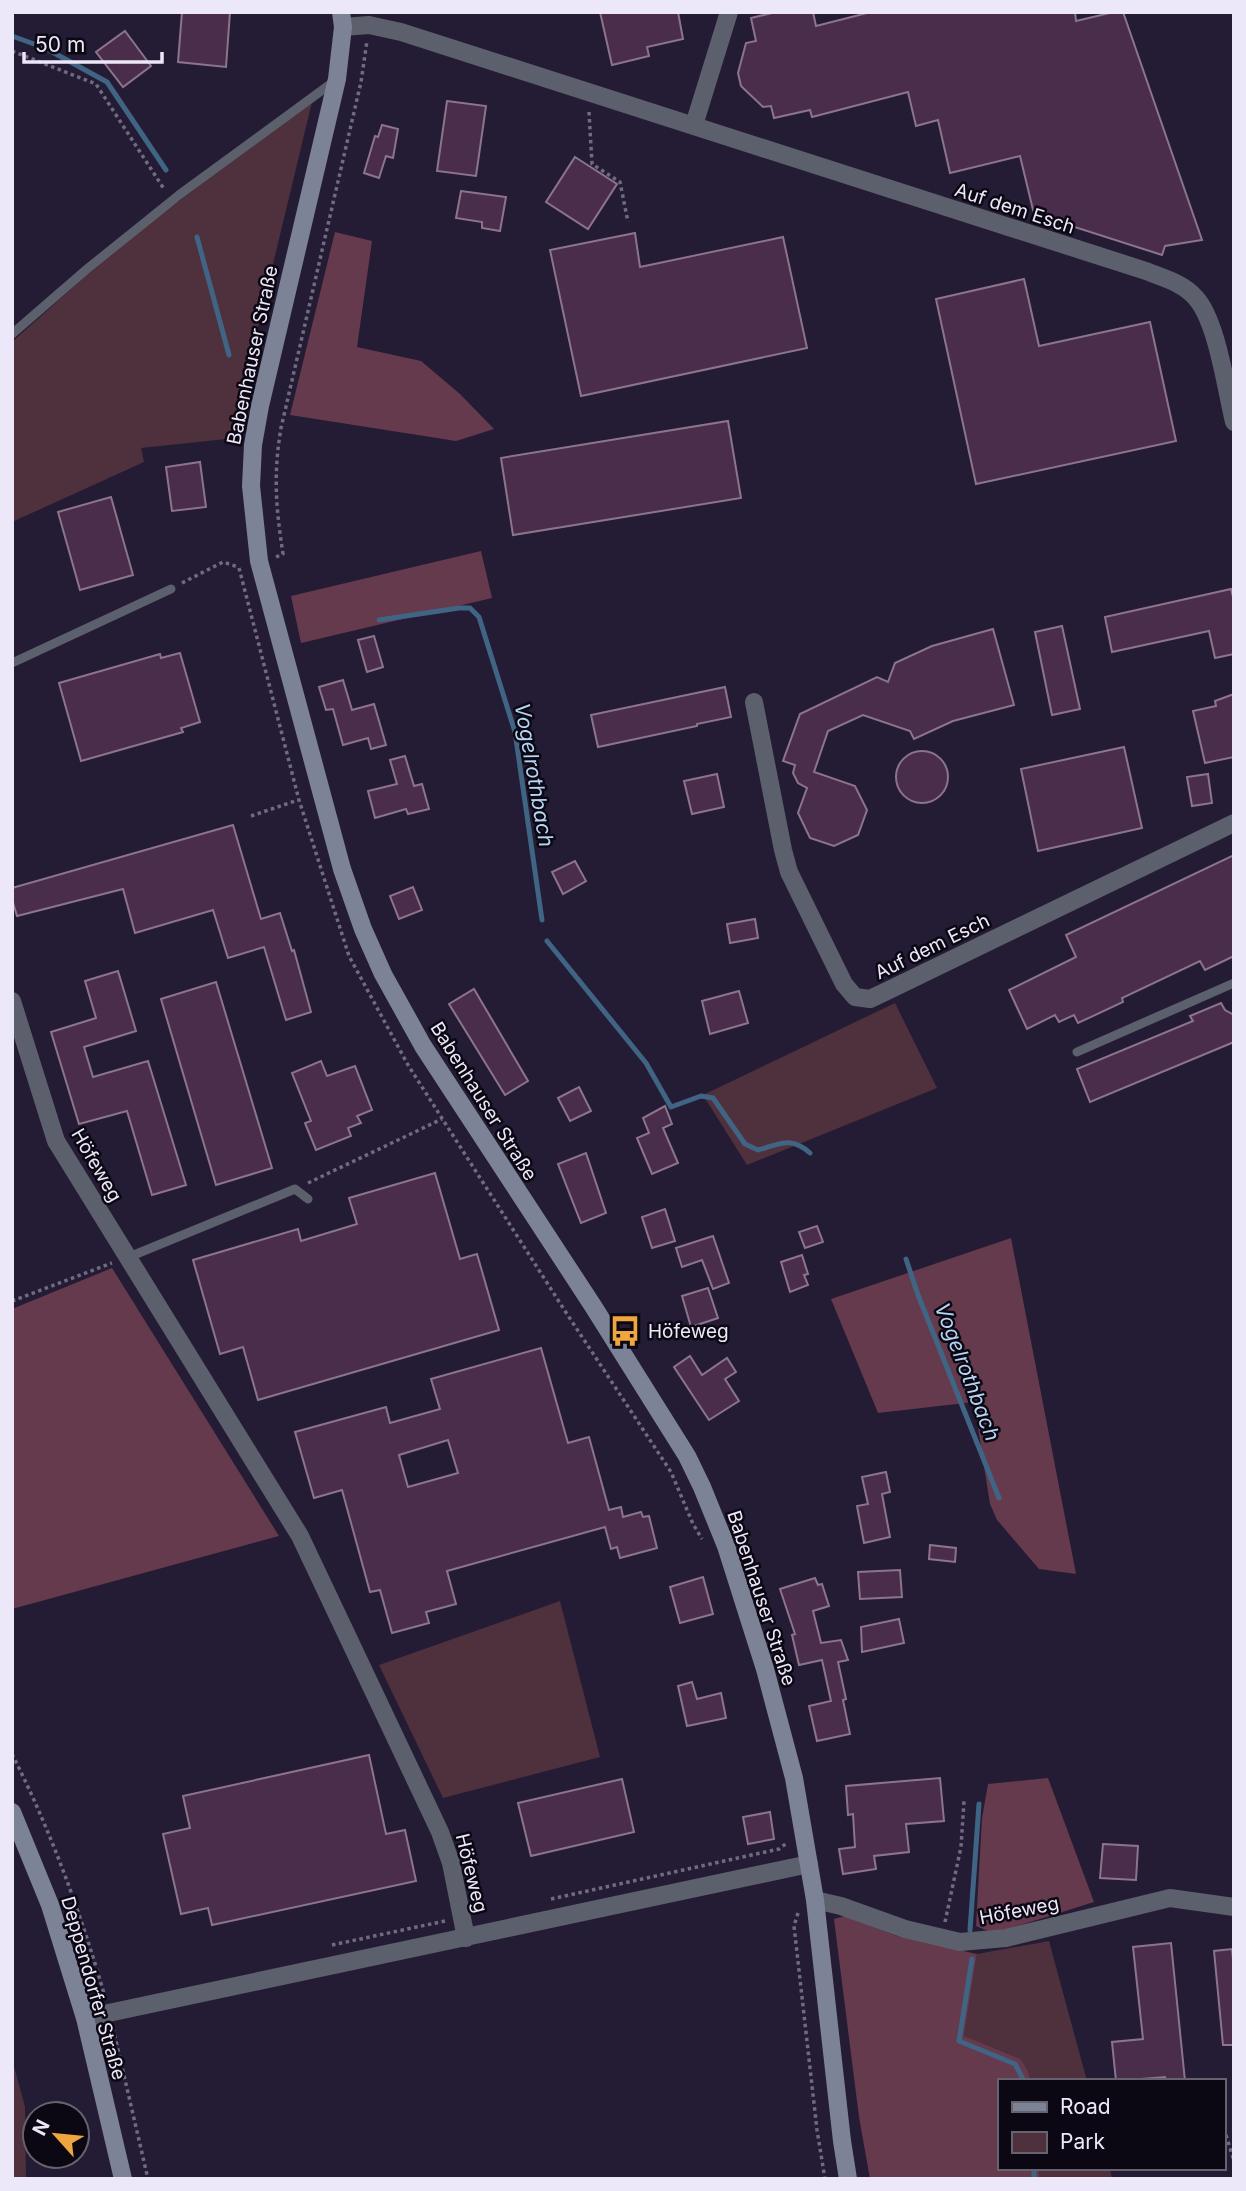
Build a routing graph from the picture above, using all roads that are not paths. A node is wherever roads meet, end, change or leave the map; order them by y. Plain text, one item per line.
1 (729, 12) edge
2 (342, 19) edge
3 (337, 79) junction
4 (694, 125) junction
5 (12, 334) edge
6 (1234, 422) edge
7 (170, 589) road end
8 (12, 663) edge
9 (754, 702) dead end
10 (1234, 823) edge
11 (1234, 983) edge
12 (12, 1001) edge
13 (1077, 1052) dead end
14 (308, 1199) dead end
15 (129, 1257) junction
16 (12, 1812) edge
17 (809, 1864) junction
18 (807, 1902) junction
19 (1234, 1907) edge
20 (466, 1938) junction
21 (85, 2018) junction
22 (123, 2179) edge
23 (848, 2179) edge

1 - 4 street
2 - 3 main road, Babenhauser Straße
2 - 4 street, Auf dem Esch
3 - 5 lane
3 - 17 main road, Babenhauser Straße
4 - 6 street, Auf dem Esch
7 - 8 lane
9 - 10 street, Auf dem Esch
11 - 13 lane
12 - 15 street, Höfeweg
14 - 15 lane
15 - 20 street, Höfeweg
16 - 21 main road, Deppendorfer Straße
17 - 18 main road, Babenhauser Straße
17 - 20 street, Höfeweg
18 - 19 street, Höfeweg
18 - 23 main road, Babenhauser Straße
20 - 21 street, Höfeweg
21 - 22 main road, Deppendorfer Straße

